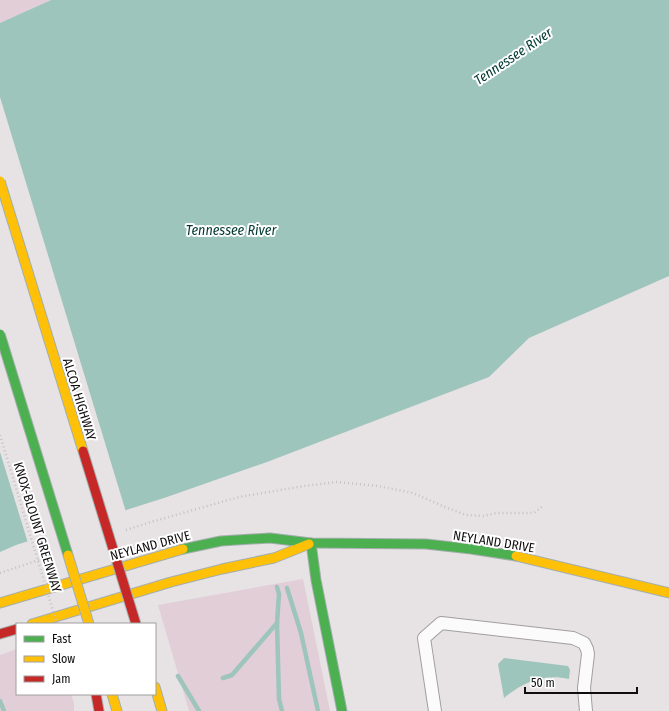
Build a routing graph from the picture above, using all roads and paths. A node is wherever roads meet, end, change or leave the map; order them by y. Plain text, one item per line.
1 (0, 182) edge
2 (0, 334) edge
3 (0, 435) edge
4 (543, 506) dead end
5 (121, 532) dead end
6 (311, 543) junction
7 (53, 555) dead end
8 (0, 573) edge
9 (669, 592) edge
10 (0, 603) edge
11 (35, 623) edge
12 (57, 623) edge
13 (89, 623) edge
14 (136, 623) edge
15 (16, 629) edge
16 (0, 634) edge
17 (156, 690) edge
18 (96, 695) edge
19 (112, 695) edge
20 (98, 711) edge
21 (118, 711) edge
22 (162, 711) edge
23 (342, 711) edge
24 (435, 711) edge
25 (586, 711) edge

1 - 14 main road, ALCOA HIGHWAY, bridge
2 - 13 main road, bridge
3 - 12 path, KNOX-BLOUNT GREENWAY, bridge
4 - 5 path
6 - 9 main road, NEYLAND DRIVE
6 - 10 main road, NEYLAND DRIVE
6 - 11 main road, NEYLAND DRIVE
6 - 23 main road
7 - 8 path
15 - 16 main road
17 - 22 main road
18 - 20 main road
19 - 21 main road
24 - 25 street

